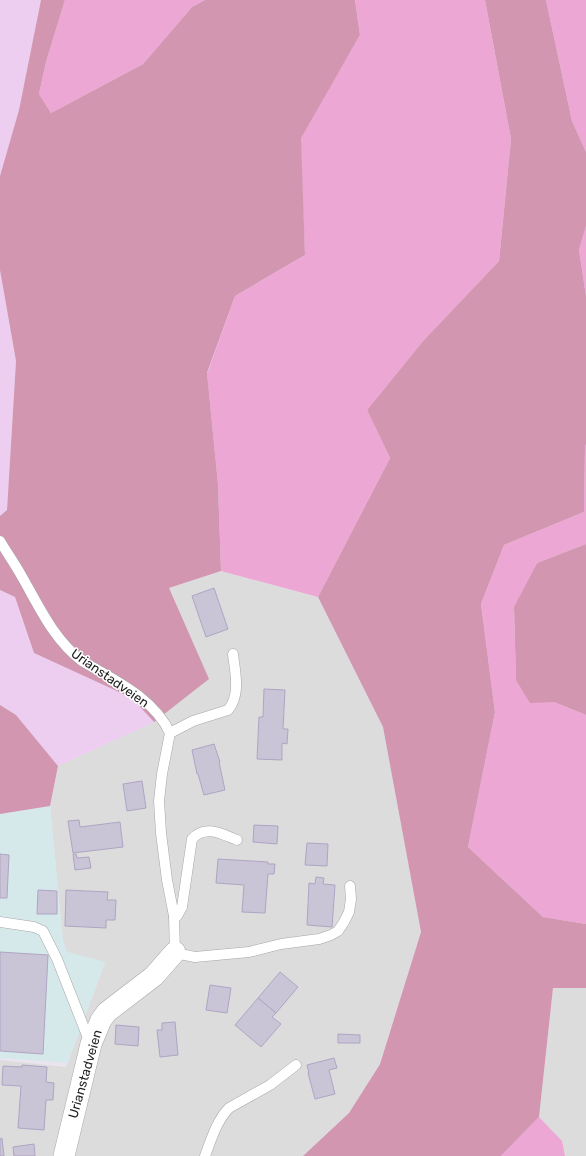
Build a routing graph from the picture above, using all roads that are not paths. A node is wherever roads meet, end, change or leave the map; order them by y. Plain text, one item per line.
1 (0, 541) edge
2 (233, 654) dead end
3 (170, 733) junction
4 (237, 840) dead end
5 (350, 886) dead end
6 (174, 916) junction
7 (0, 922) edge
8 (175, 952) junction
9 (91, 1044) junction
10 (296, 1065) dead end
11 (64, 1156) edge
12 (205, 1156) edge

1 - 3 lane, Urianstadveien
2 - 3 lane
3 - 6 lane
4 - 6 lane
5 - 8 lane
6 - 8 lane
7 - 9 lane
8 - 9 street, Urianstadveien
9 - 11 street, Urianstadveien
10 - 12 lane

